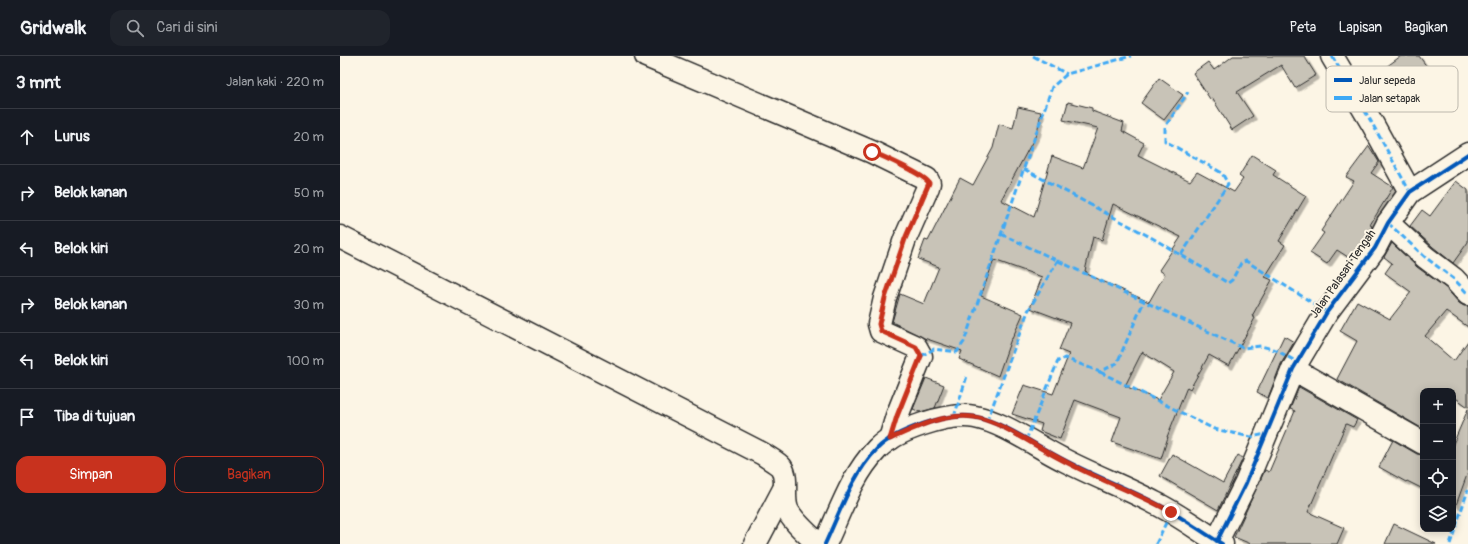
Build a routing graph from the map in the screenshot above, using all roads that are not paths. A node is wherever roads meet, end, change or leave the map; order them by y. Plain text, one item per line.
1 (646, 56) edge
2 (1332, 56) edge
3 (1338, 66) edge
4 (1365, 112) edge
5 (1468, 154) edge
6 (1410, 192) junction
7 (1388, 223) junction
8 (340, 237) edge
9 (1468, 294) edge
10 (1293, 369) junction
11 (890, 439) junction
12 (1420, 441) edge
13 (784, 489) junction
14 (1192, 536) edge
15 (1220, 542) edge
16 (755, 544) edge
17 (818, 544) edge
18 (825, 544) edge

1 - 11 street
2 - 3 street
4 - 6 street
5 - 6 street, Jalan Palasari Tengah
6 - 7 street, Jalan Palasari Tengah
7 - 9 street
7 - 10 street, Jalan Palasari Tengah
8 - 13 street
10 - 12 street
10 - 15 street, Jalan Palasari Tengah
11 - 14 street
11 - 18 street
13 - 16 street
13 - 17 street
14 - 15 street

